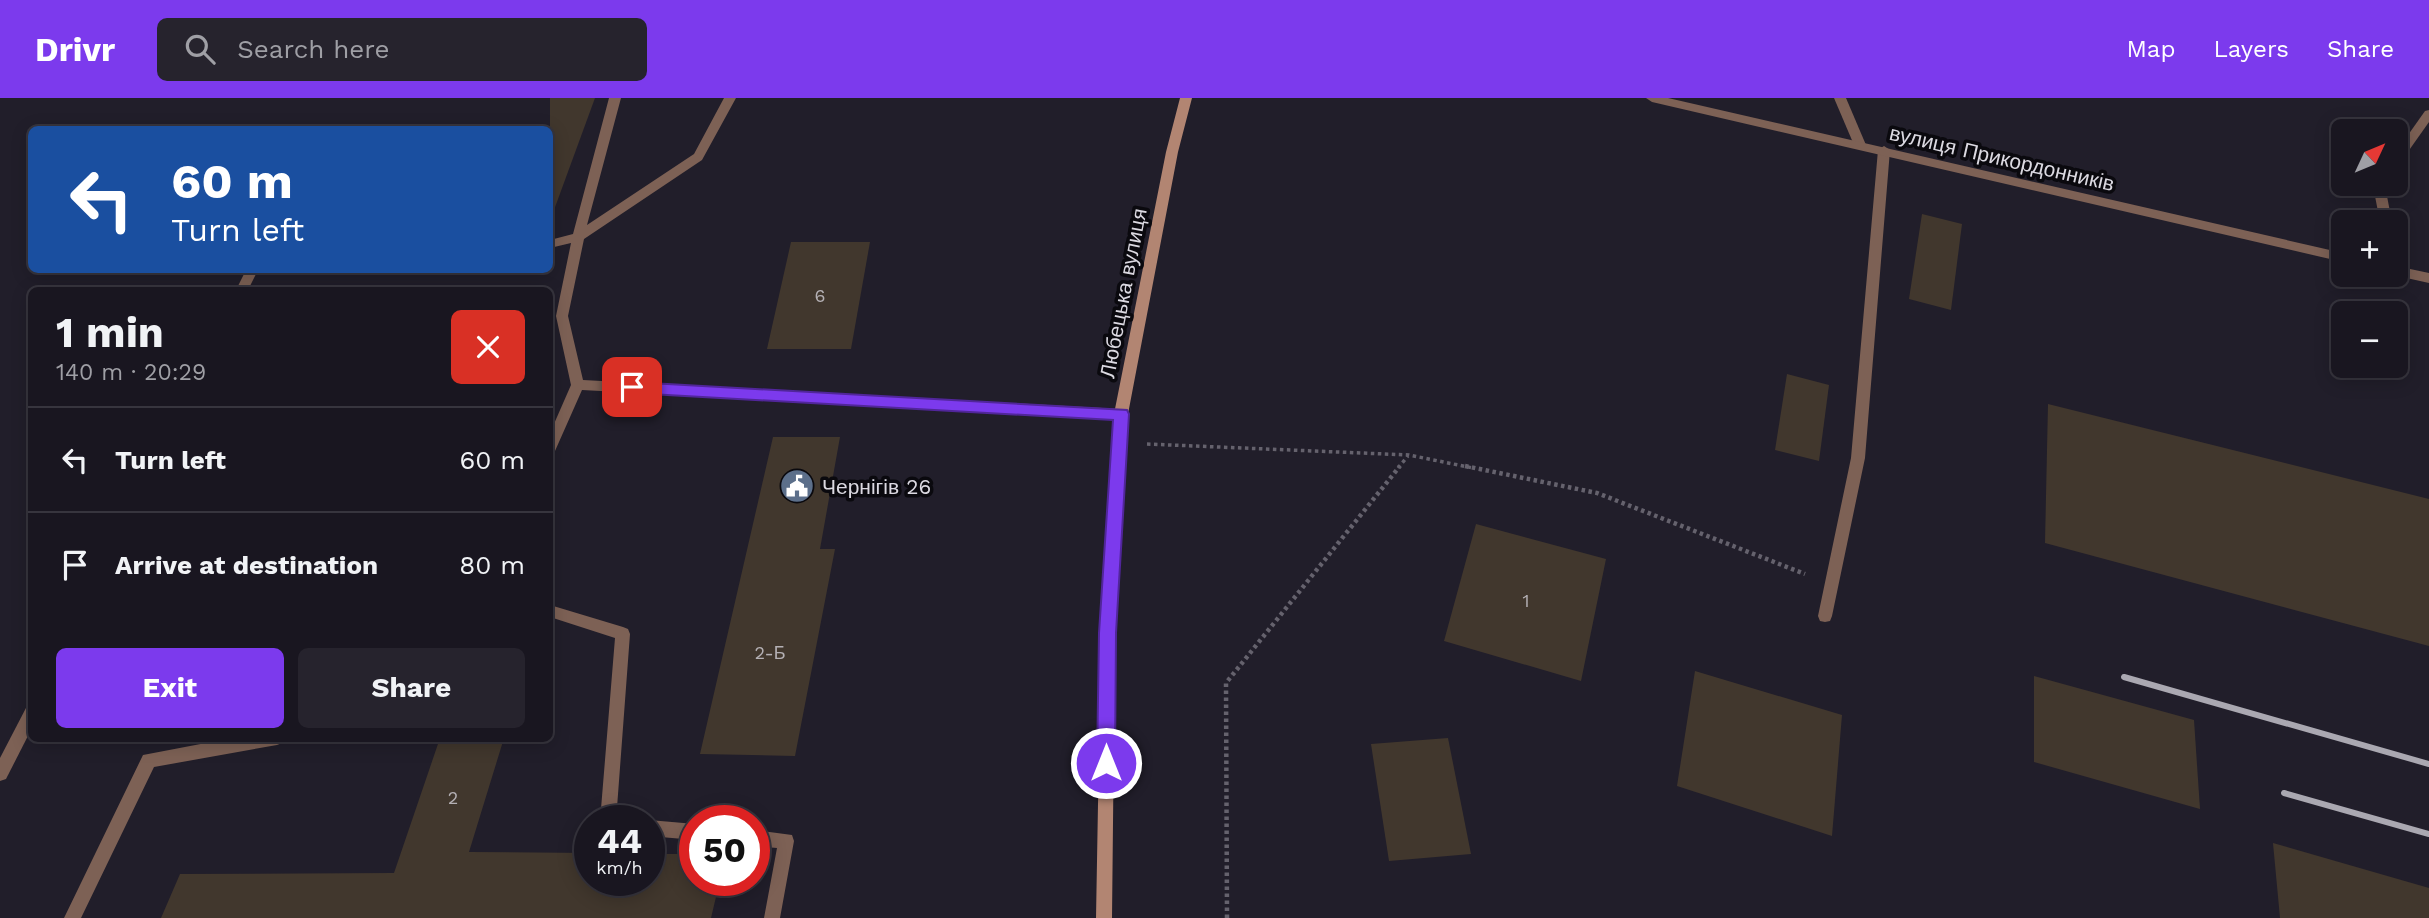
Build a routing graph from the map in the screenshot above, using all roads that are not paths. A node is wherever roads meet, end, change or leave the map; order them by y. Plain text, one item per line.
1 (615, 98) edge
2 (730, 98) edge
3 (1186, 98) edge
4 (1652, 98) edge
5 (1840, 98) edge
6 (2429, 114) edge
7 (2408, 143) edge
8 (1860, 145) junction
9 (1884, 150) junction
10 (578, 237) junction
11 (553, 243) edge
12 (2331, 255) edge
13 (2408, 274) edge
14 (2429, 278) edge
15 (578, 385) junction
16 (1121, 414) junction
17 (553, 440) edge
18 (553, 612) edge
19 (1825, 615) dead end
20 (28, 719) edge
21 (254, 742) edge
22 (0, 774) edge
23 (609, 805) edge
24 (770, 840) edge
25 (72, 918) edge
26 (772, 918) edge
27 (1104, 918) edge

1 - 10 street
2 - 10 street
3 - 16 main road, Любецька вулиця
4 - 8 street, вулиця Прикордонників
5 - 8 street
6 - 7 street
8 - 9 street, вулиця Прикордонників
9 - 12 street, вулиця Прикордонників
9 - 19 street
10 - 11 street
10 - 15 street
13 - 14 street
15 - 16 street
15 - 17 street
16 - 27 main road, Любецька вулиця
18 - 23 street
20 - 22 street
21 - 25 street
24 - 26 street

